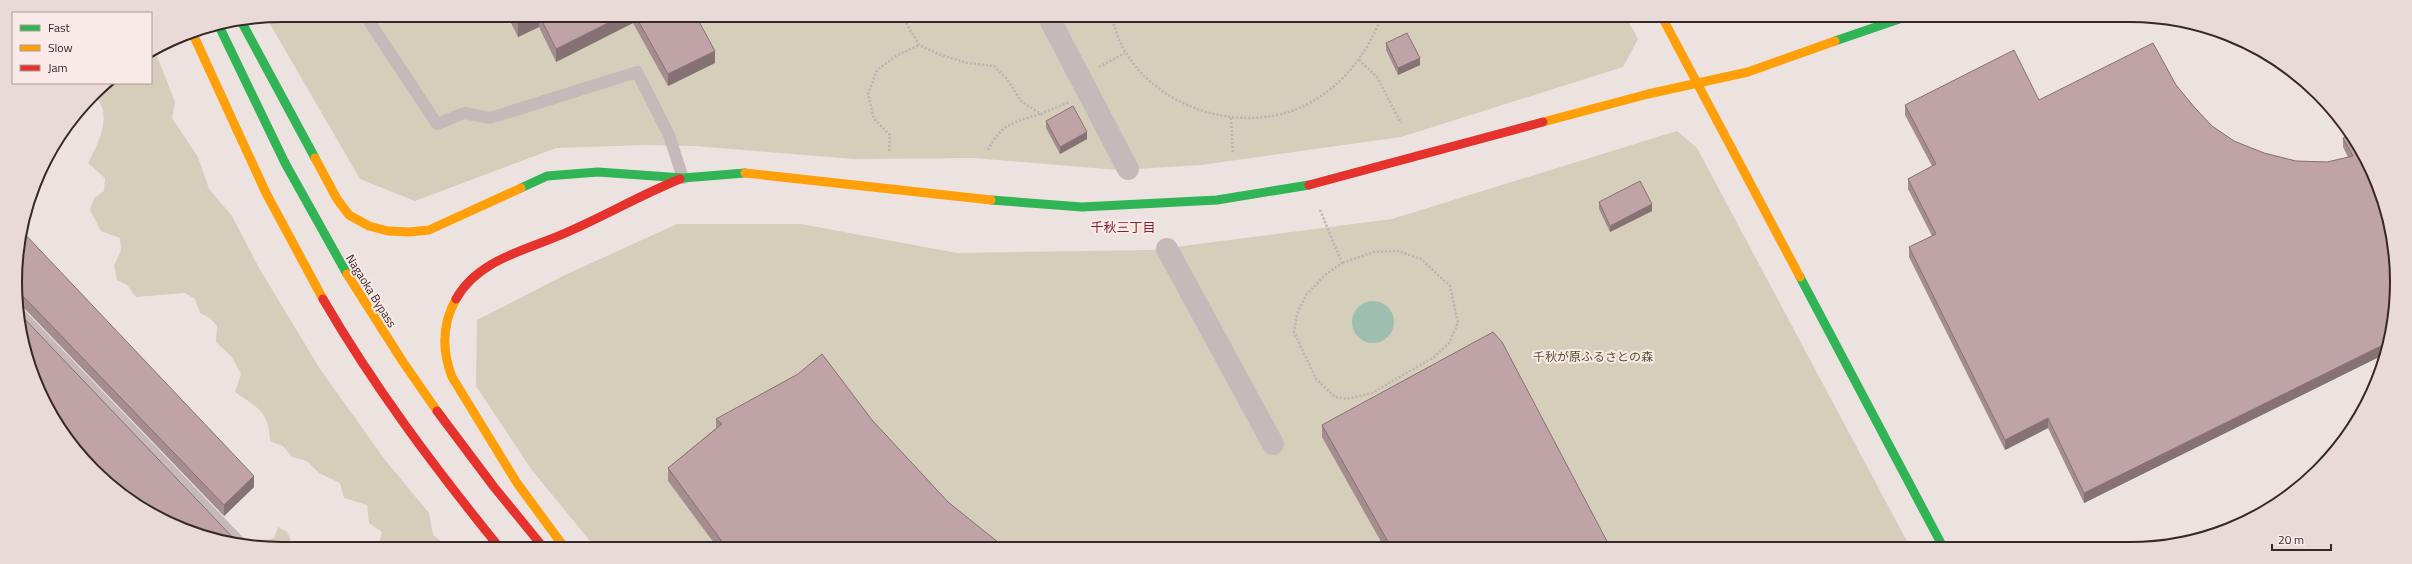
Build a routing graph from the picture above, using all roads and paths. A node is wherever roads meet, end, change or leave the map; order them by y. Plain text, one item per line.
1 (370, 22) edge
2 (906, 22) edge
3 (1051, 22) edge
4 (1113, 22) edge
5 (1379, 22) edge
6 (1665, 22) edge
7 (1891, 22) edge
8 (243, 25) edge
9 (221, 30) edge
10 (194, 37) edge
11 (919, 45) junction
12 (1125, 53) junction
13 (1359, 60) junction
14 (1697, 83) junction
15 (1085, 86) junction
16 (1041, 114) junction
17 (1231, 118) junction
18 (1401, 124) dead end
19 (988, 150) dead end
20 (888, 151) dead end
21 (1233, 154) dead end
22 (1128, 169) dead end
23 (683, 178) junction
24 (1320, 210) dead end
25 (1167, 249) dead end
26 (1342, 263) junction
27 (24, 319) edge
28 (1273, 444) dead end
29 (235, 538) edge
30 (495, 542) edge
31 (539, 542) edge
32 (561, 542) edge
33 (1941, 542) edge

1 - 23 lane
2 - 11 path
3 - 15 street
4 - 12 path
5 - 13 path
6 - 14 main road
7 - 14 main road
8 - 23 main road
9 - 31 main road, Nagaoka Bypass
10 - 30 main road
11 - 16 path
11 - 20 path
12 - 15 path
12 - 17 path
13 - 17 path
13 - 18 path
14 - 23 main road
14 - 33 main road
15 - 16 path
15 - 22 street
16 - 19 path
17 - 21 path
23 - 32 main road
24 - 26 path
25 - 28 street
26 - 26 path
27 - 29 lane

